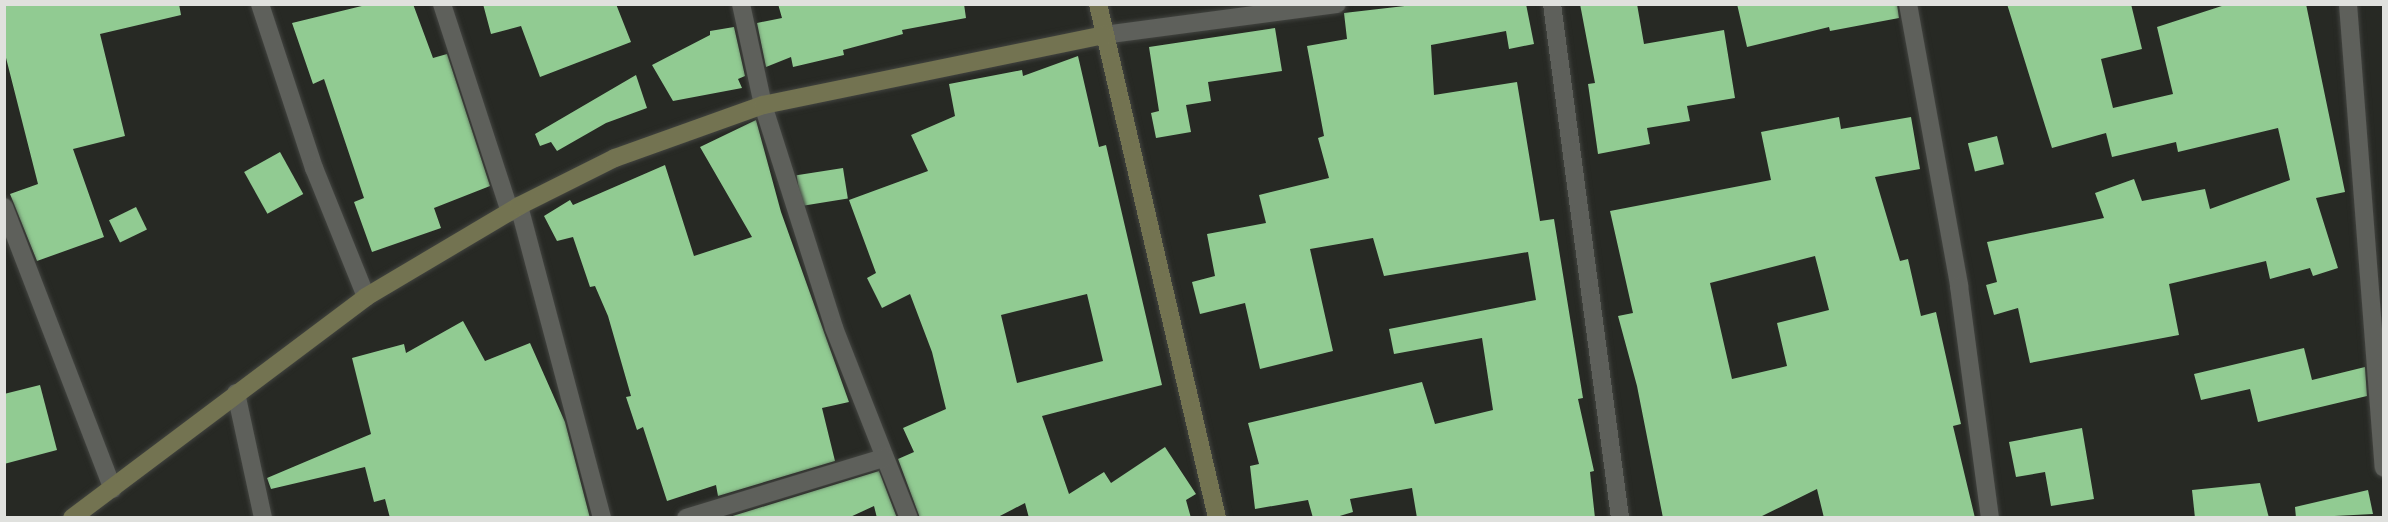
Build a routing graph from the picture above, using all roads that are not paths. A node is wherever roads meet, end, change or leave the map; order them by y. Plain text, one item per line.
1 (260, 4) edge
2 (442, 4) edge
3 (741, 4) edge
4 (1098, 4) edge
5 (1337, 4) edge
6 (1552, 4) edge
7 (1908, 4) edge
8 (2348, 4) edge
9 (1104, 35) junction
10 (763, 105) junction
11 (4, 207) edge
12 (514, 209) junction
13 (366, 297) junction
14 (236, 393) junction
15 (884, 458) junction
16 (2384, 468) edge
17 (113, 489) junction
18 (72, 518) edge
19 (263, 518) edge
20 (602, 518) edge
21 (686, 518) edge
22 (909, 518) edge
23 (1217, 518) edge
24 (1620, 518) edge
25 (1990, 518) edge

1 - 13 street
2 - 12 street
3 - 10 street
4 - 9 street
5 - 9 street
6 - 24 street
7 - 25 street
8 - 16 street
9 - 10 street
9 - 23 street
10 - 12 street
10 - 15 street
11 - 17 street
12 - 13 street
12 - 20 street
13 - 14 street
14 - 17 street
14 - 19 street
15 - 21 street
15 - 22 street
17 - 18 street

